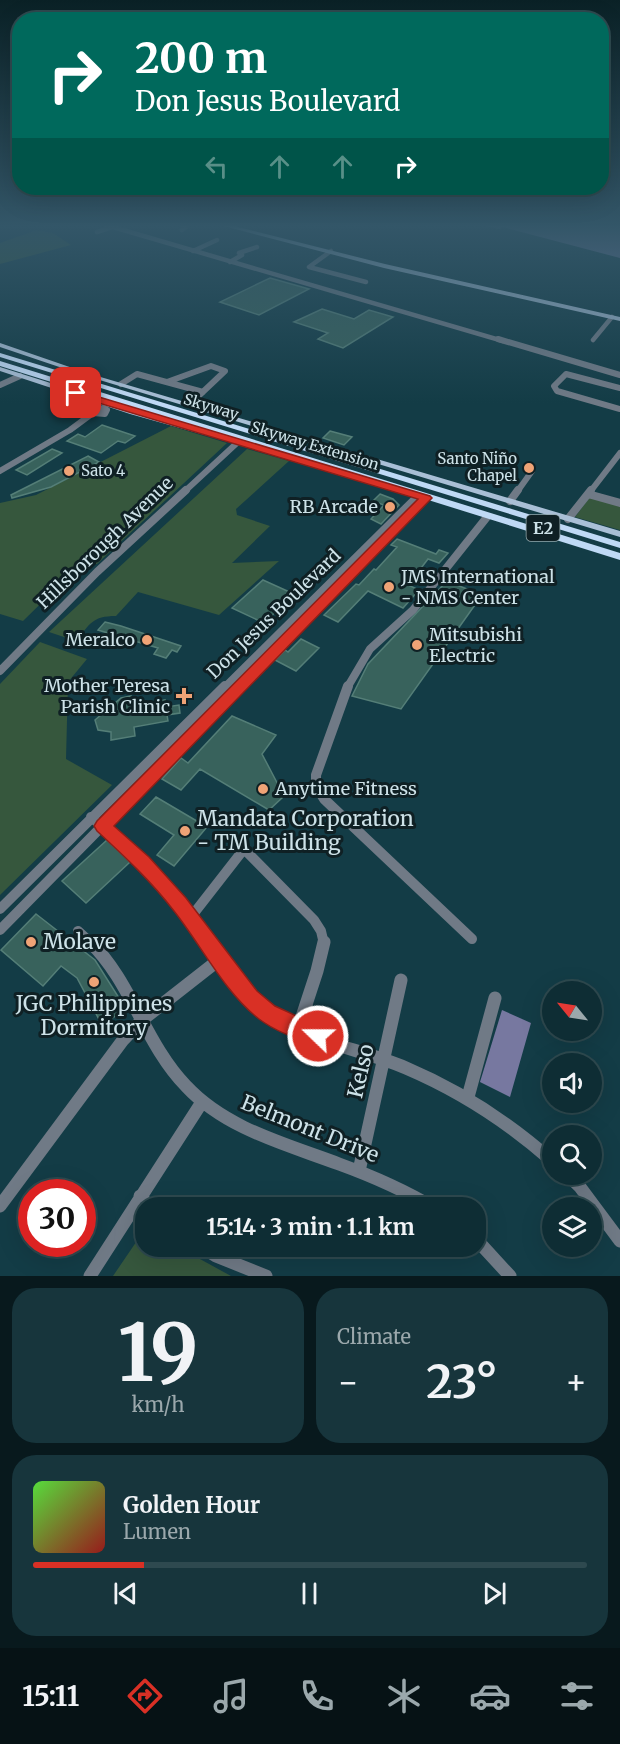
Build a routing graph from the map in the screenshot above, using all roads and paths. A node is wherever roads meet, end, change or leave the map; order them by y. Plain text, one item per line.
1 (309, 285) edge
2 (465, 285) edge
3 (612, 317) junction
4 (620, 319) edge
5 (593, 340) dead end
6 (540, 344) dead end
7 (0, 345) edge
8 (540, 351) junction
9 (0, 356) edge
10 (0, 369) edge
11 (620, 375) edge
12 (20, 376) junction
13 (167, 382) junction
14 (121, 384) junction
15 (0, 385) edge
16 (620, 388) edge
17 (203, 392) junction
18 (189, 405) junction
19 (107, 407) junction
20 (620, 409) edge
21 (96, 415) joint
22 (70, 430) joint
23 (238, 442) junction
24 (620, 453) edge
25 (1, 470) edge
26 (532, 471) dead end
27 (588, 494) junction
28 (422, 497) junction
29 (510, 501) junction
30 (620, 503) edge
31 (487, 518) junction
32 (568, 519) junction
33 (620, 543) edge
34 (620, 558) edge
35 (345, 574) junction
36 (0, 672) edge
37 (91, 817) junction
38 (103, 826) junction
39 (30, 878) junction
40 (43, 887) junction
41 (0, 909) edge
42 (191, 917) junction
43 (2, 926) edge
44 (78, 931) dead end
45 (472, 939) dead end
46 (220, 959) junction
47 (401, 980) dead end
48 (495, 998) dead end
49 (142, 1020) junction
50 (298, 1029) junction
51 (383, 1059) junction
52 (468, 1097) junction
53 (202, 1102) junction
54 (542, 1152) edge
55 (359, 1171) junction
56 (578, 1185) edge
57 (140, 1196) joint
58 (412, 1197) edge
59 (0, 1206) edge
60 (620, 1242) edge
61 (486, 1250) edge
62 (219, 1257) edge
63 (90, 1276) edge
64 (267, 1276) edge
65 (510, 1276) edge

1 - 8 street
2 - 3 main road
3 - 4 main road
3 - 5 street
6 - 8 street
7 - 14 main road
8 - 11 street
9 - 33 highway, E2
9 - 34 highway, Skyway Extension / E2
10 - 12 main road
12 - 15 street
12 - 19 main road
13 - 14 street
13 - 17 street
13 - 17 street
14 - 18 main road
16 - 20 street
17 - 18 street
18 - 29 main road
19 - 21 street
19 - 23 main road
21 - 22 street
22 - 25 street
23 - 28 main road
23 - 36 street, Hillsborough Avenue
24 - 27 street
26 - 29 street
27 - 30 street
27 - 32 street
28 - 31 main road
28 - 35 street, Don Jesus Boulevard
29 - 32 main road
31 - 34 main road
31 - 45 street
32 - 33 main road
35 - 37 street, Don Jesus Boulevard
35 - 38 street, Don Jesus Boulevard
37 - 38 street
37 - 39 street, Don Jesus Boulevard
38 - 40 street, Don Jesus Boulevard
38 - 42 street
39 - 40 street
39 - 41 street, Don Jesus Boulevard
40 - 43 street, Don Jesus Boulevard
42 - 46 street
42 - 50 street
44 - 49 street, Belmont Drive
46 - 49 street
46 - 50 street
47 - 51 street, Kelso
48 - 52 street
49 - 53 street, Belmont Drive
49 - 59 street
50 - 51 street
51 - 52 street
51 - 55 street, Kelso
52 - 54 street
53 - 55 street, Belmont Drive
53 - 57 street
55 - 58 street, Belmont Drive
56 - 60 street
57 - 63 street
61 - 65 street
62 - 64 street

